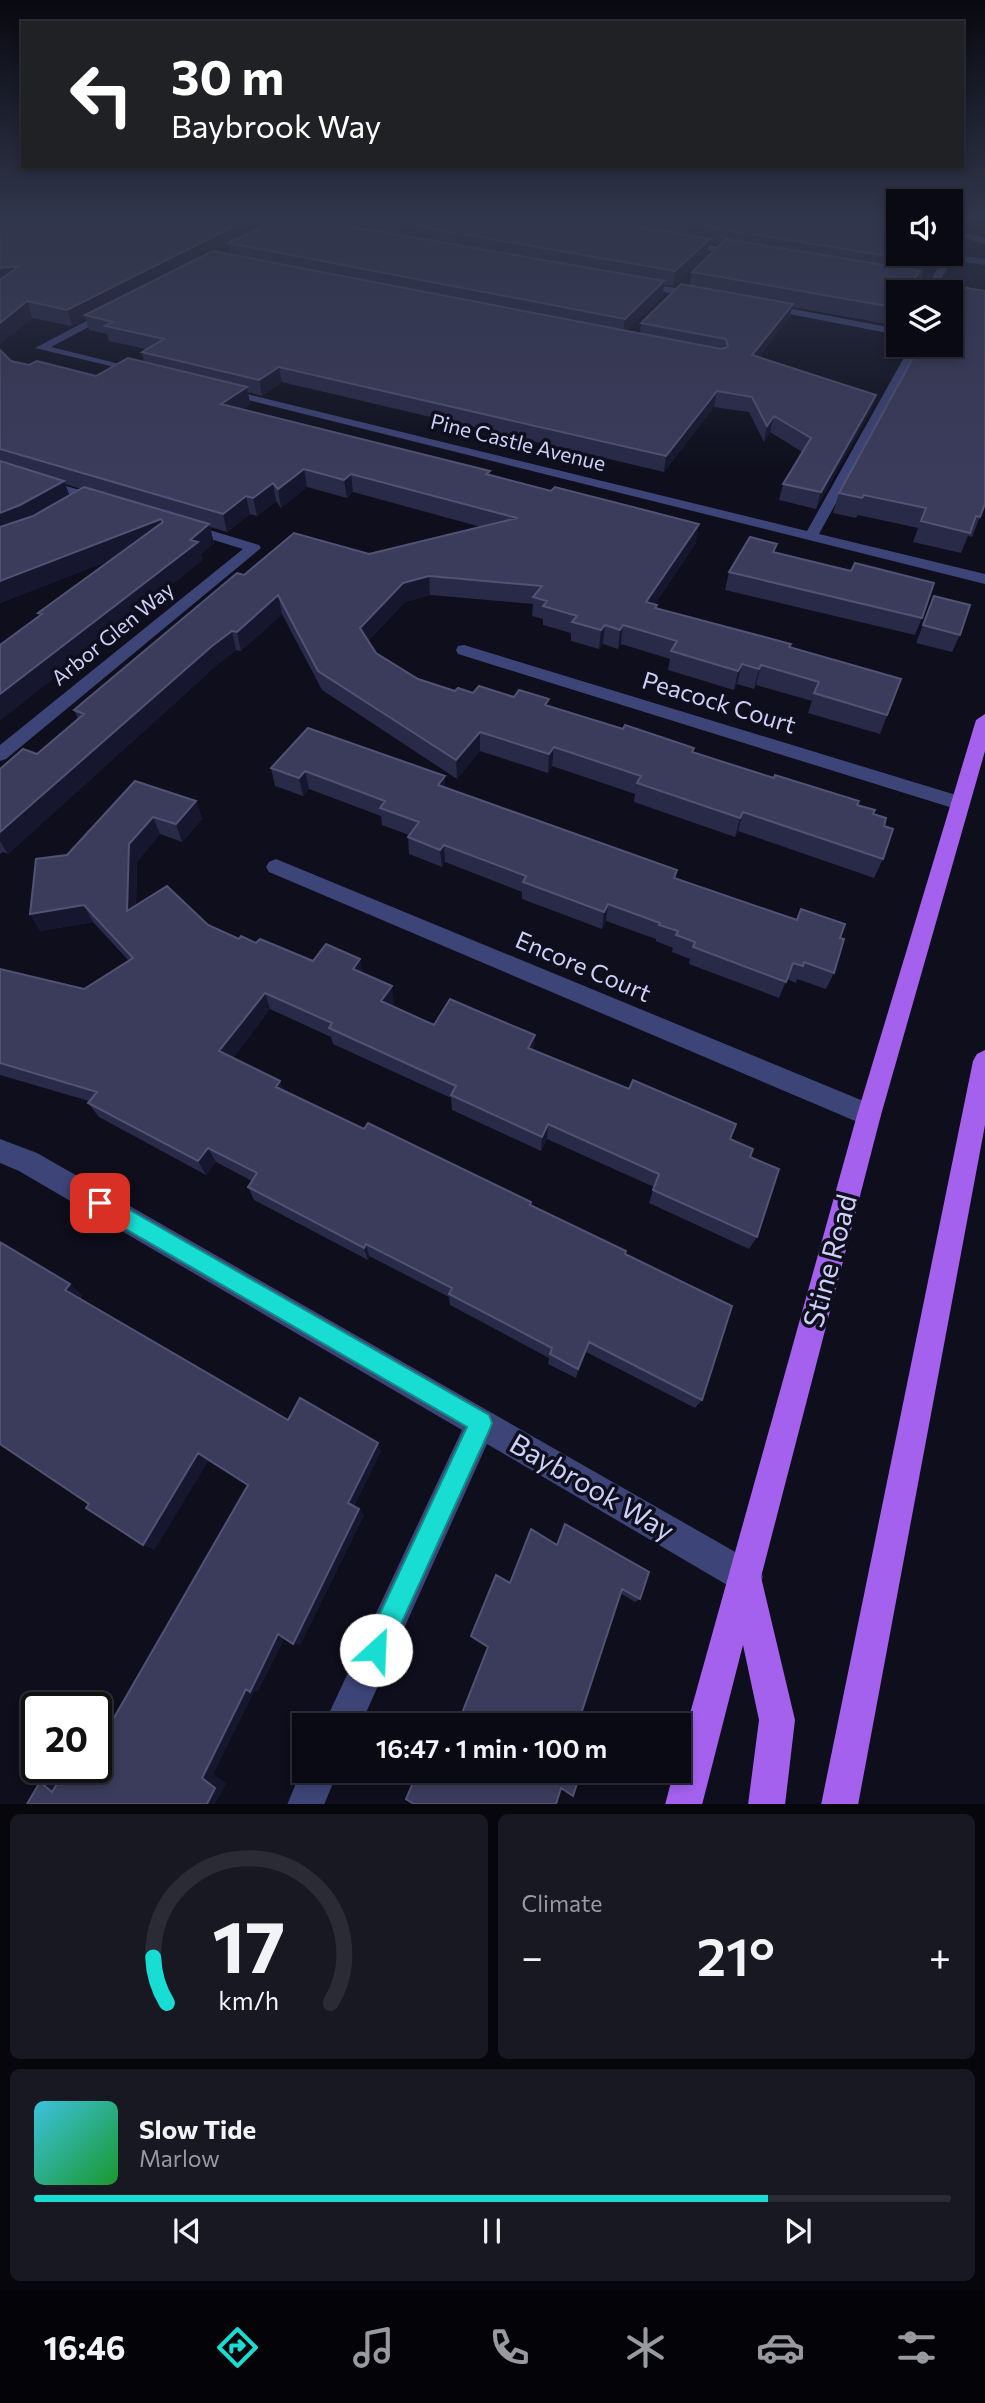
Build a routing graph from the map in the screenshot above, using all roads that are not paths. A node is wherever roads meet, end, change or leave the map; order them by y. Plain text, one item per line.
1 (127, 303) edge
2 (751, 304) edge
3 (886, 330) edge
4 (910, 357) edge
5 (149, 374) edge
6 (203, 387) edge
7 (0, 470) edge
8 (114, 505) edge
9 (178, 524) edge
10 (811, 536) junction
11 (985, 579) edge
12 (464, 650) dead end
13 (985, 720) edge
14 (0, 755) edge
15 (960, 803) junction
16 (276, 867) dead end
17 (985, 1061) edge
18 (869, 1115) junction
19 (0, 1151) edge
20 (481, 1423) junction
21 (746, 1577) junction
22 (347, 1713) edge
23 (315, 1783) edge
24 (305, 1804) edge
25 (683, 1804) edge
26 (766, 1804) edge
27 (839, 1804) edge

1 - 5 street
2 - 3 street
4 - 10 street
6 - 10 street, Pine Castle Avenue
7 - 8 street
9 - 14 street, Arbor Glen Way
10 - 11 street, Pine Castle Avenue
12 - 15 street, Peacock Court
13 - 15 main road, Stine Road
15 - 18 main road, Stine Road
16 - 18 street, Encore Court
17 - 27 main road
18 - 21 main road, Stine Road
19 - 20 street, Baybrook Way
20 - 21 street, Baybrook Way
20 - 22 street
21 - 25 main road, Stine Road
21 - 26 main road
23 - 24 street

